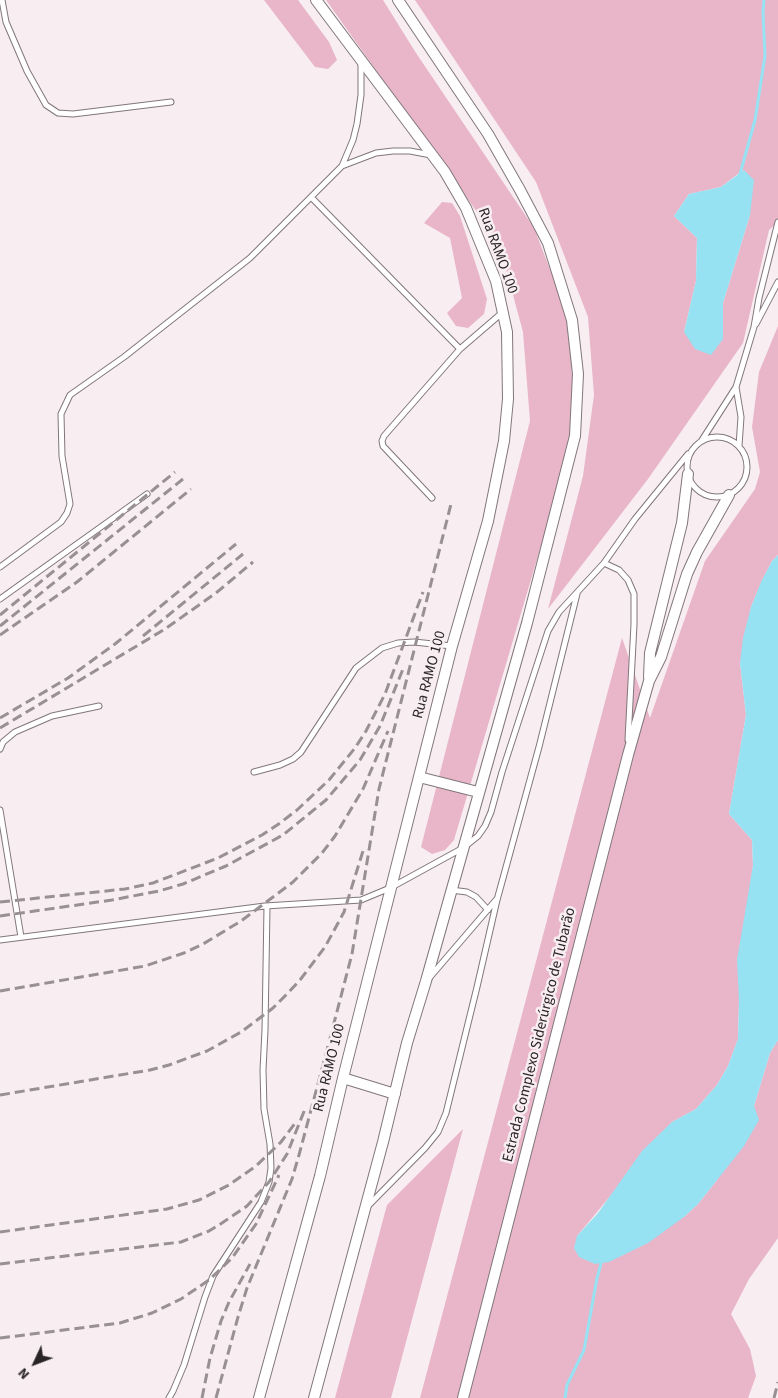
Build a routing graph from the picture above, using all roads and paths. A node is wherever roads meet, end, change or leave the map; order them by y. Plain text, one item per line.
1 (2, 0) edge
2 (316, 0) edge
3 (398, 0) edge
4 (362, 61) junction
5 (171, 102) dead end
6 (433, 155) junction
7 (342, 166) junction
8 (311, 197) junction
9 (778, 222) edge
10 (778, 282) edge
11 (503, 312) junction
12 (754, 327) junction
13 (460, 349) junction
14 (736, 387) junction
15 (702, 440) junction
16 (739, 446) junction
17 (693, 448) junction
18 (688, 474) junction
19 (147, 494) dead end
20 (729, 495) junction
21 (432, 498) dead end
22 (604, 563) junction
23 (0, 568) edge
24 (577, 592) junction
25 (0, 599) edge
26 (452, 646) junction
27 (649, 681) junction
28 (99, 706) dead end
29 (0, 749) edge
30 (628, 755) junction
31 (254, 772) dead end
32 (419, 777) junction
33 (478, 792) junction
34 (0, 810) edge
35 (463, 848) junction
36 (390, 888) junction
37 (452, 890) junction
38 (497, 900) junction
39 (267, 906) junction
40 (488, 910) junction
41 (21, 937) junction
42 (0, 940) edge
43 (426, 981) junction
44 (343, 1078) junction
45 (395, 1094) junction
46 (365, 1209) junction
47 (169, 1398) edge
48 (259, 1398) edge
49 (314, 1398) edge
50 (463, 1398) edge

1 - 5 lane
2 - 4 street, Rua RAMO 100
3 - 33 street
4 - 6 street, Rua RAMO 100
4 - 7 lane
6 - 7 lane
6 - 11 street, Rua RAMO 100
7 - 8 lane
8 - 13 lane
8 - 23 lane
9 - 12 lane, Estrada Complexo Siderúrgico de Tubarão
10 - 12 lane
11 - 13 lane
11 - 26 street, Rua RAMO 100
12 - 14 lane, Estrada Complexo Siderúrgico de Tubarão
13 - 21 lane
14 - 15 lane, Estrada Complexo Siderúrgico de Tubarão
14 - 16 lane, Estrada Complexo Siderúrgico de Tubarão
15 - 16 lane
15 - 17 lane, Estrada Complexo Siderúrgico de Tubarão
16 - 20 lane, Estrada Complexo Siderúrgico de Tubarão
17 - 18 lane, Estrada Complexo Siderúrgico de Tubarão
17 - 22 lane
18 - 20 lane
18 - 27 street, Estrada Complexo Siderúrgico de Tubarão
19 - 25 lane
20 - 27 street, Estrada Complexo Siderúrgico de Tubarão
22 - 24 lane
22 - 30 lane
24 - 35 lane
24 - 38 lane
26 - 31 lane
26 - 32 street, Rua RAMO 100
27 - 30 street, Estrada Complexo Siderúrgico de Tubarão
28 - 29 lane
30 - 50 street, Estrada Complexo Siderúrgico de Tubarão
32 - 33 street
32 - 36 street, Rua RAMO 100
33 - 35 street
34 - 41 lane
35 - 36 lane
35 - 37 street
36 - 39 lane
36 - 44 street, Rua RAMO 100
37 - 40 lane
37 - 43 street
38 - 40 lane
38 - 46 lane
39 - 41 lane
39 - 47 lane
40 - 43 lane
41 - 42 lane
43 - 45 street
44 - 45 street
44 - 48 street, Rua RAMO 100
45 - 46 street
46 - 49 street

